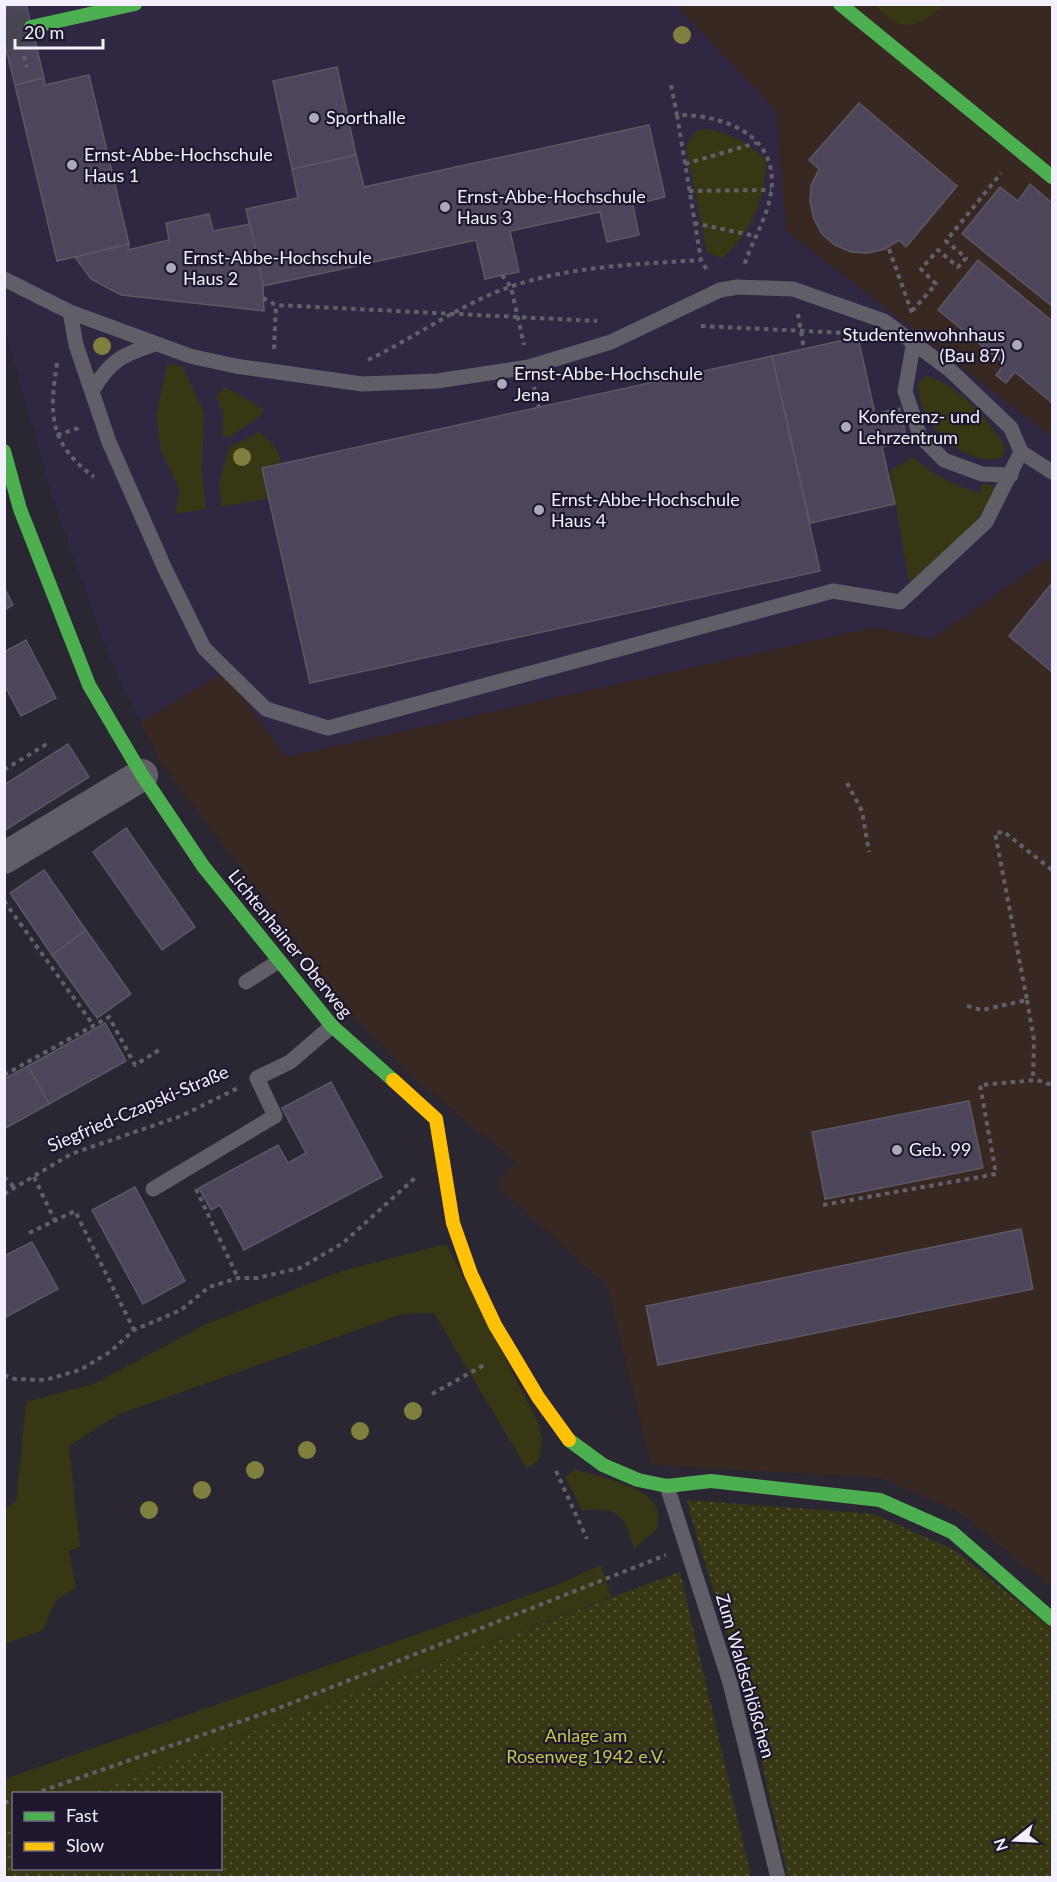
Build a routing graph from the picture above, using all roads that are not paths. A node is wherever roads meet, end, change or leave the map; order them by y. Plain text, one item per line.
1 (135, 4) edge
2 (840, 4) edge
3 (31, 27) tunnel mouth
4 (1053, 177) edge
5 (4, 279) edge
6 (70, 312) junction
7 (914, 341) junction
8 (155, 344) junction
9 (92, 391) junction
10 (4, 451) edge
11 (1021, 452) junction
12 (1053, 472) edge
13 (1011, 475) junction
14 (12, 513) edge
15 (142, 775) junction
16 (4, 858) edge
17 (279, 961) junction
18 (246, 982) dead end
19 (332, 1026) junction
20 (153, 1189) dead end
21 (667, 1486) junction
22 (1053, 1619) edge
23 (778, 1878) edge

1 - 3 street
2 - 4 street
5 - 6 lane
6 - 8 lane
6 - 9 lane
7 - 8 lane
7 - 11 lane
7 - 13 lane
8 - 9 lane
9 - 13 lane
10 - 14 street, Lichtenhainer Oberweg
11 - 12 lane
11 - 13 lane
14 - 15 street, Lichtenhainer Oberweg
15 - 16 street
15 - 17 street, Lichtenhainer Oberweg
17 - 18 lane
17 - 19 street, Lichtenhainer Oberweg
19 - 20 lane, Siegfried-Czapski-Straße
19 - 21 street, Lichtenhainer Oberweg
21 - 22 street, Lichtenhainer Oberweg
21 - 23 lane, Zum Waldschlößchen

